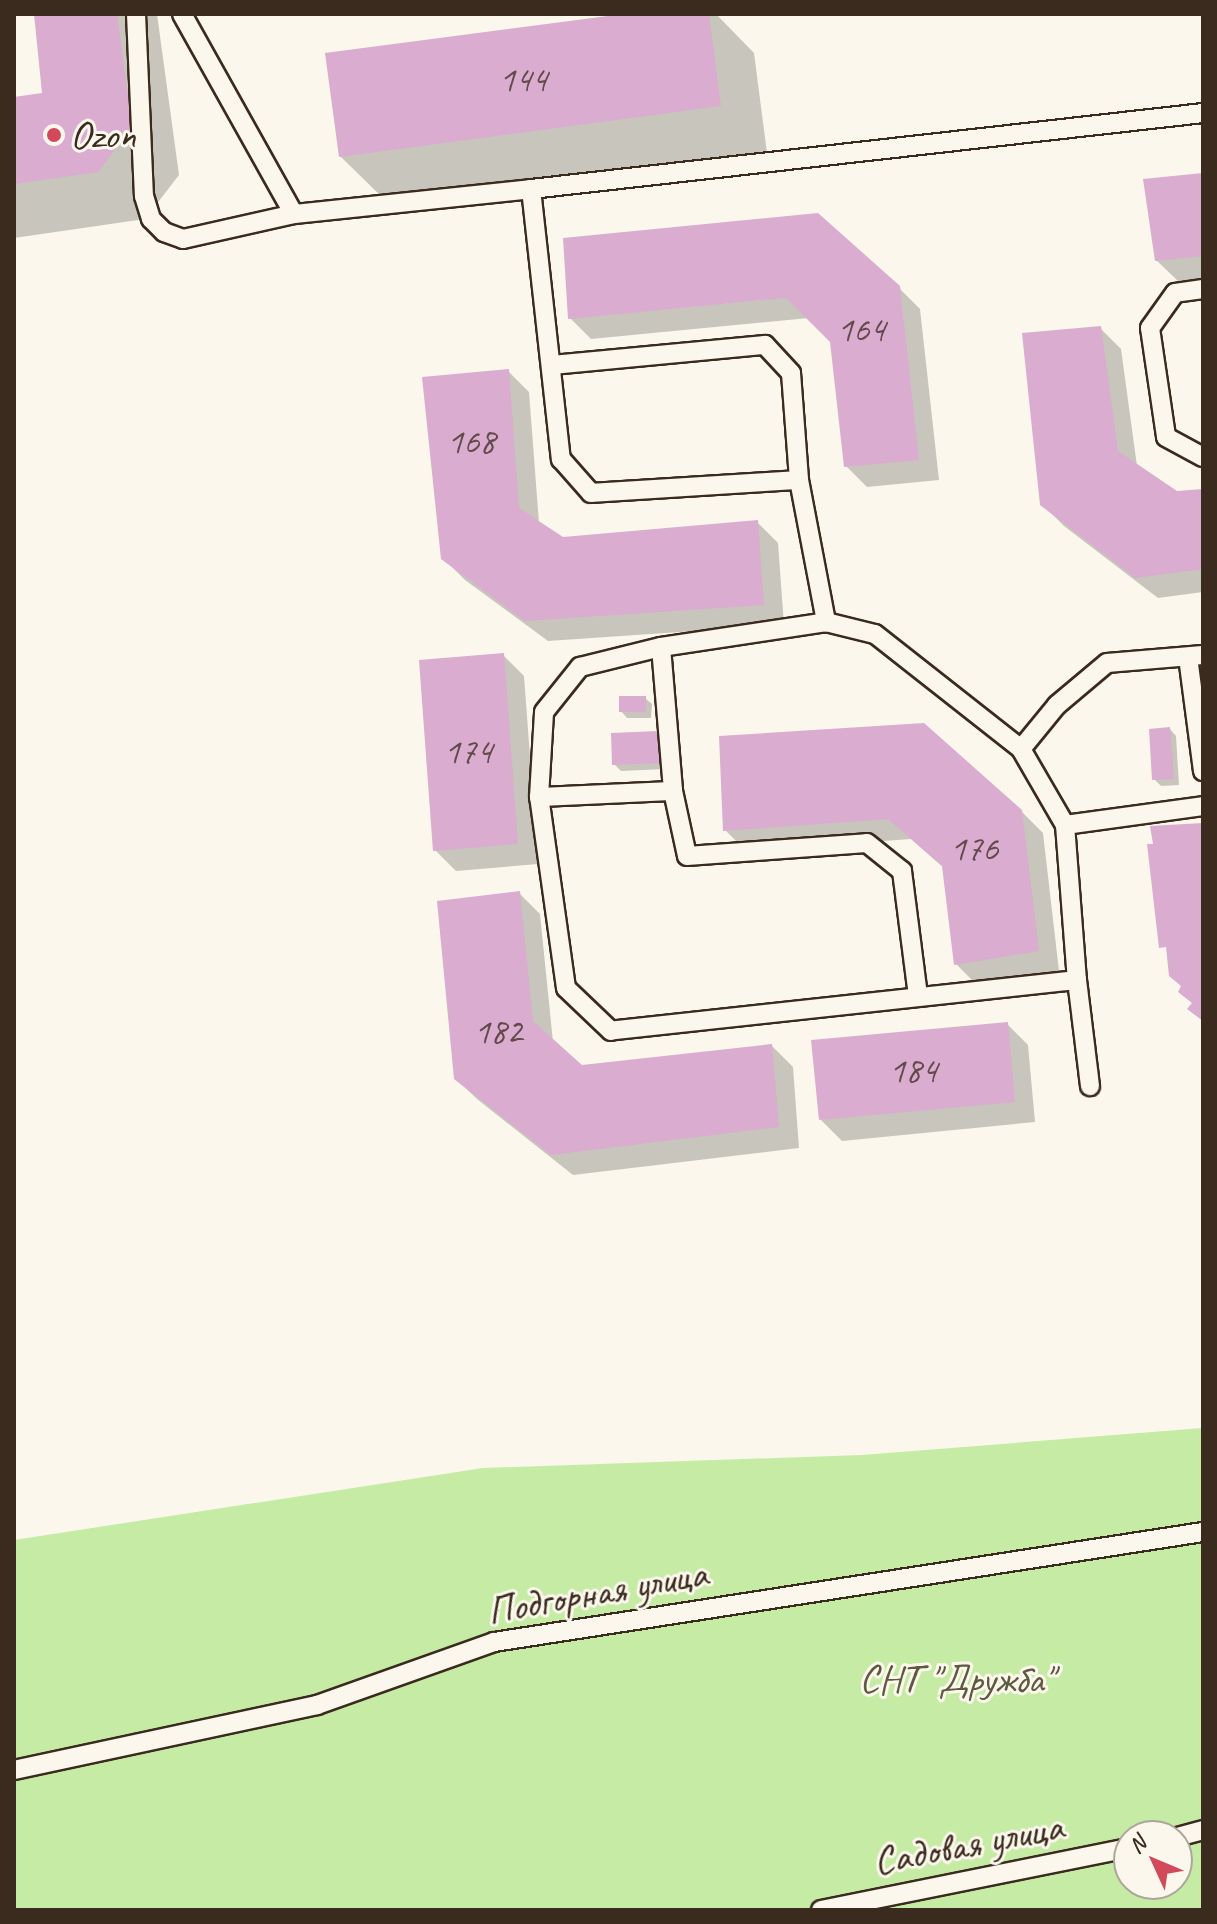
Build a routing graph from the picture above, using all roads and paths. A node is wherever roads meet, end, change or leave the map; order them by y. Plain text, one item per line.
1 (136, 14) edge
2 (182, 14) edge
3 (1203, 113) edge
4 (531, 189) junction
5 (294, 214) junction
6 (1203, 289) edge
7 (552, 365) junction
8 (1203, 457) edge
9 (799, 480) junction
10 (826, 622) junction
11 (661, 647) junction
12 (1196, 656) edge
13 (1021, 749) junction
14 (1203, 771) edge
15 (673, 791) junction
16 (539, 797) junction
17 (1203, 806) edge
18 (1065, 825) junction
19 (1077, 980) junction
20 (918, 996) junction
21 (1090, 1086) dead end
22 (1203, 1532) edge
23 (14, 1770) edge
24 (1113, 1851) edge
25 (821, 1910) edge

1 - 5 lane
2 - 5 lane
3 - 4 lane
4 - 5 lane
4 - 7 lane
6 - 8 lane
7 - 9 lane
7 - 9 lane
9 - 10 lane
10 - 11 lane
10 - 13 lane
11 - 15 lane
11 - 16 lane
12 - 13 lane
12 - 14 lane
13 - 18 lane
15 - 16 lane
15 - 20 lane
16 - 20 lane
17 - 18 lane
18 - 19 lane
19 - 20 lane
19 - 21 lane
22 - 23 lane, Подгорная улица
24 - 25 lane, Садовая улица

